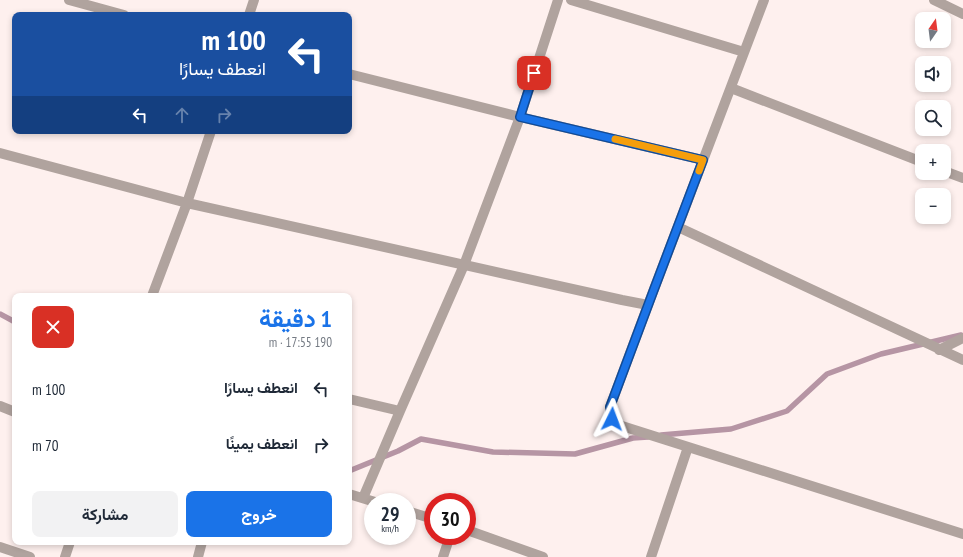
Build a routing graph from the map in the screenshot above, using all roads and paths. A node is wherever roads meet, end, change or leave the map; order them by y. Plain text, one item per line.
1 (69, 0) edge
2 (254, 0) edge
3 (558, 0) edge
4 (571, 0) edge
5 (764, 0) edge
6 (934, 0) edge
7 (113, 12) edge
8 (250, 12) edge
9 (963, 14) edge
10 (744, 52) junction
11 (352, 75) edge
12 (731, 88) junction
13 (520, 117) junction
14 (210, 134) edge
15 (0, 153) edge
16 (915, 159) edge
17 (703, 160) junction
18 (951, 174) edge
19 (963, 178) edge
20 (187, 203) junction
21 (678, 227) junction
22 (464, 265) junction
23 (153, 293) edge
24 (648, 305) junction
25 (963, 338) edge
26 (940, 350) junction
27 (963, 360) edge
28 (352, 400) edge
29 (0, 406) edge
30 (12, 411) edge
31 (400, 411) junction
32 (688, 447) junction
33 (352, 495) edge
34 (363, 498) joint
35 (476, 533) edge
36 (963, 534) edge
37 (69, 545) edge
38 (201, 545) edge
39 (447, 545) edge
40 (0, 547) edge
41 (30, 557) edge
42 (65, 557) edge
43 (198, 557) edge
44 (444, 557) edge
45 (544, 557) edge
46 (651, 557) edge

1 - 7 street
2 - 8 street
3 - 13 street
4 - 10 street
5 - 10 street
6 - 9 street
10 - 12 street
11 - 13 street
12 - 16 street
12 - 17 street
13 - 17 street
13 - 22 street
14 - 20 street
15 - 20 street
17 - 21 street
18 - 19 street
20 - 22 street
20 - 23 street
21 - 24 street
21 - 26 street
22 - 24 street
22 - 31 street
24 - 32 street
25 - 26 street
26 - 27 street
28 - 31 street
29 - 30 street
31 - 34 street
32 - 36 street
32 - 46 street
33 - 34 street
35 - 45 street
37 - 42 street
38 - 43 street
39 - 44 street
40 - 41 street

